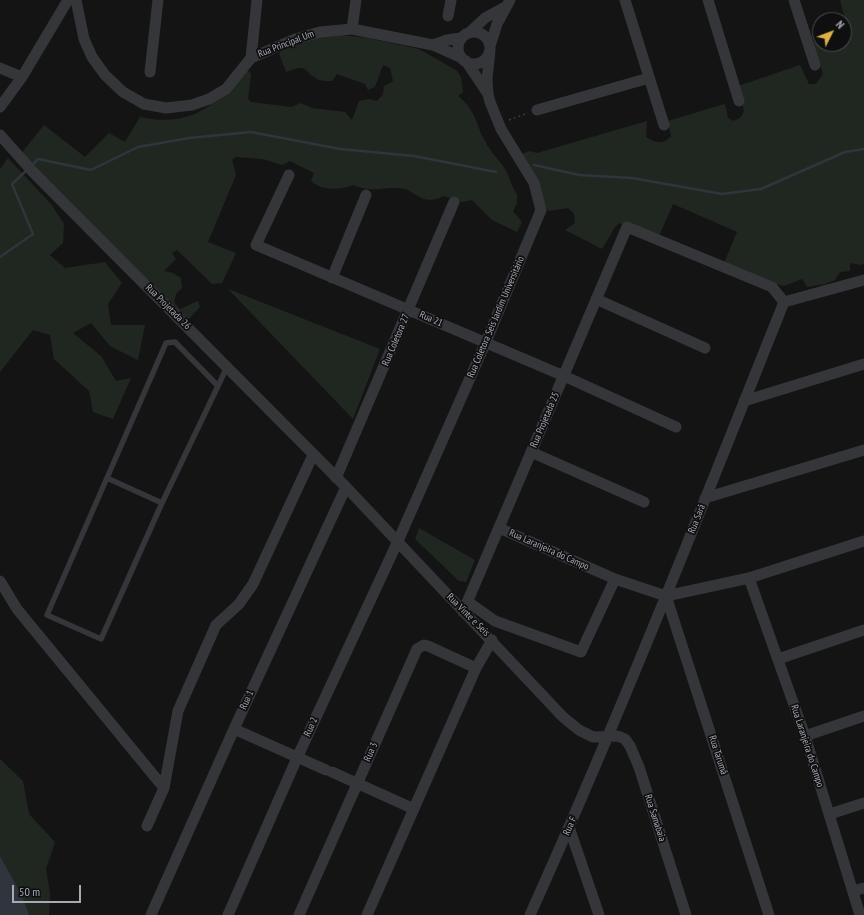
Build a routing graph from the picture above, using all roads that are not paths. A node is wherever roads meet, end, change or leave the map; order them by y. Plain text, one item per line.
1 (68, 0) edge
2 (76, 0) edge
3 (158, 0) edge
4 (257, 0) edge
5 (356, 0) edge
6 (451, 0) edge
7 (625, 0) edge
8 (708, 0) edge
9 (794, 0) edge
10 (507, 3) edge
11 (448, 16) dead end
12 (352, 29) junction
13 (466, 35) junction
14 (433, 45) junction
15 (490, 48) junction
16 (251, 58) junction
17 (464, 60) junction
18 (815, 65) dead end
19 (0, 68) edge
20 (150, 72) dead end
21 (22, 77) junction
22 (649, 78) junction
23 (488, 94) junction
24 (739, 101) dead end
25 (0, 107) edge
26 (537, 110) road end
27 (664, 125) dead end
28 (0, 135) edge
29 (289, 175) dead end
30 (366, 195) dead end
31 (454, 202) dead end
32 (332, 278) junction
33 (864, 280) edge
34 (596, 299) junction
35 (784, 302) junction
36 (409, 309) junction
37 (485, 344) junction
38 (705, 348) dead end
39 (864, 364) edge
40 (227, 366) junction
41 (564, 376) junction
42 (218, 386) junction
43 (744, 401) junction
44 (676, 427) dead end
45 (864, 450) edge
46 (531, 452) junction
47 (313, 455) junction
48 (107, 478) junction
49 (336, 478) junction
50 (346, 487) junction
51 (705, 498) junction
52 (644, 502) dead end
53 (162, 503) junction
54 (499, 528) junction
55 (398, 541) junction
56 (864, 541) edge
57 (749, 578) junction
58 (615, 579) junction
59 (0, 581) edge
60 (666, 596) junction
61 (466, 607) junction
62 (864, 630) edge
63 (492, 640) junction
64 (778, 659) junction
65 (476, 668) junction
66 (864, 716) edge
67 (234, 729) junction
68 (608, 736) junction
69 (805, 736) junction
70 (296, 758) junction
71 (357, 784) junction
72 (164, 788) junction
73 (864, 803) edge
74 (414, 810) junction
75 (830, 814) junction
76 (147, 826) dead end
77 (569, 827) junction
78 (864, 888) edge
79 (853, 891) junction
80 (151, 915) edge
81 (228, 915) edge
82 (299, 915) edge
83 (368, 915) edge
84 (530, 915) edge
85 (598, 915) edge
86 (686, 915) edge
87 (769, 915) edge
88 (860, 915) edge

1 - 21 street
2 - 16 street, Rua Principal Um
3 - 20 street
4 - 16 street
5 - 12 street
6 - 11 street
7 - 22 street
8 - 24 street
9 - 18 street
10 - 13 street
10 - 15 street
12 - 14 street, Rua Principal Um
12 - 16 street, Rua Principal Um
13 - 14 street, Rua Principal Um
13 - 15 street
13 - 17 street
14 - 17 street, Rua Principal Um
15 - 17 street
15 - 23 street
17 - 23 street
19 - 21 street
21 - 25 street
22 - 26 street
22 - 27 street
23 - 37 street, Rua Coletora Seis Jardim Universitário
28 - 40 street, Rua Projetada 26
29 - 32 street, Rua 21
30 - 32 street
31 - 36 street, Rua Coletora 27
32 - 36 street, Rua 21
33 - 35 street
34 - 35 street, Rua Projetada 25
34 - 38 street
34 - 41 street, Rua Projetada 25
35 - 43 street, Rua Sarã
36 - 37 street, Rua 21
36 - 49 street, Rua Coletora 27
37 - 41 street, Rua 21
37 - 55 street, Rua Coletora Seis Jardim Universitário
39 - 43 street
40 - 42 lane
40 - 47 street, Rua Projetada 26
41 - 44 street, Rua 21
41 - 46 street, Rua Projetada 25
42 - 48 lane
42 - 53 lane
43 - 51 street, Rua Sarã
45 - 51 street
46 - 52 street
46 - 54 street, Rua Projetada 25
47 - 49 street, Rua Projetada 26
47 - 72 street
48 - 53 lane
48 - 53 lane
49 - 50 street, Rua Vinte e Seis
50 - 55 street, Rua Vinte e Seis
50 - 67 street, Rua 1
51 - 60 street, Rua Sarã
54 - 58 street, Rua Laranjeira do Campo
54 - 61 street, Rua Projetada 25
55 - 61 street, Rua Vinte e Seis
55 - 70 street, Rua 2
56 - 57 street
57 - 60 street
57 - 64 street, Rua Laranjeira do Campo
58 - 60 street, Rua Laranjeira do Campo
58 - 61 street
59 - 72 street
60 - 68 street, Rua Sarã
60 - 87 street, Rua Tarumâ
61 - 63 street, Rua Vinte e Seis
62 - 64 street
63 - 65 street
63 - 68 street, Rua Vinte e Seis
64 - 69 street, Rua Laranjeira do Campo
65 - 71 street, Rua 3
65 - 74 street
66 - 69 street
67 - 70 street
67 - 80 street, Rua 1
68 - 77 street, Rua F
68 - 86 street, Rua Samabaia
69 - 75 street, Rua Laranjeira do Campo
70 - 71 street
70 - 81 street, Rua 2
71 - 74 street
71 - 82 street, Rua 3
72 - 76 street
73 - 75 street
74 - 83 street
75 - 79 street, Rua Laranjeira do Campo
77 - 84 street, Rua F
77 - 85 street
78 - 79 street
79 - 88 street, Rua Laranjeira do Campo

